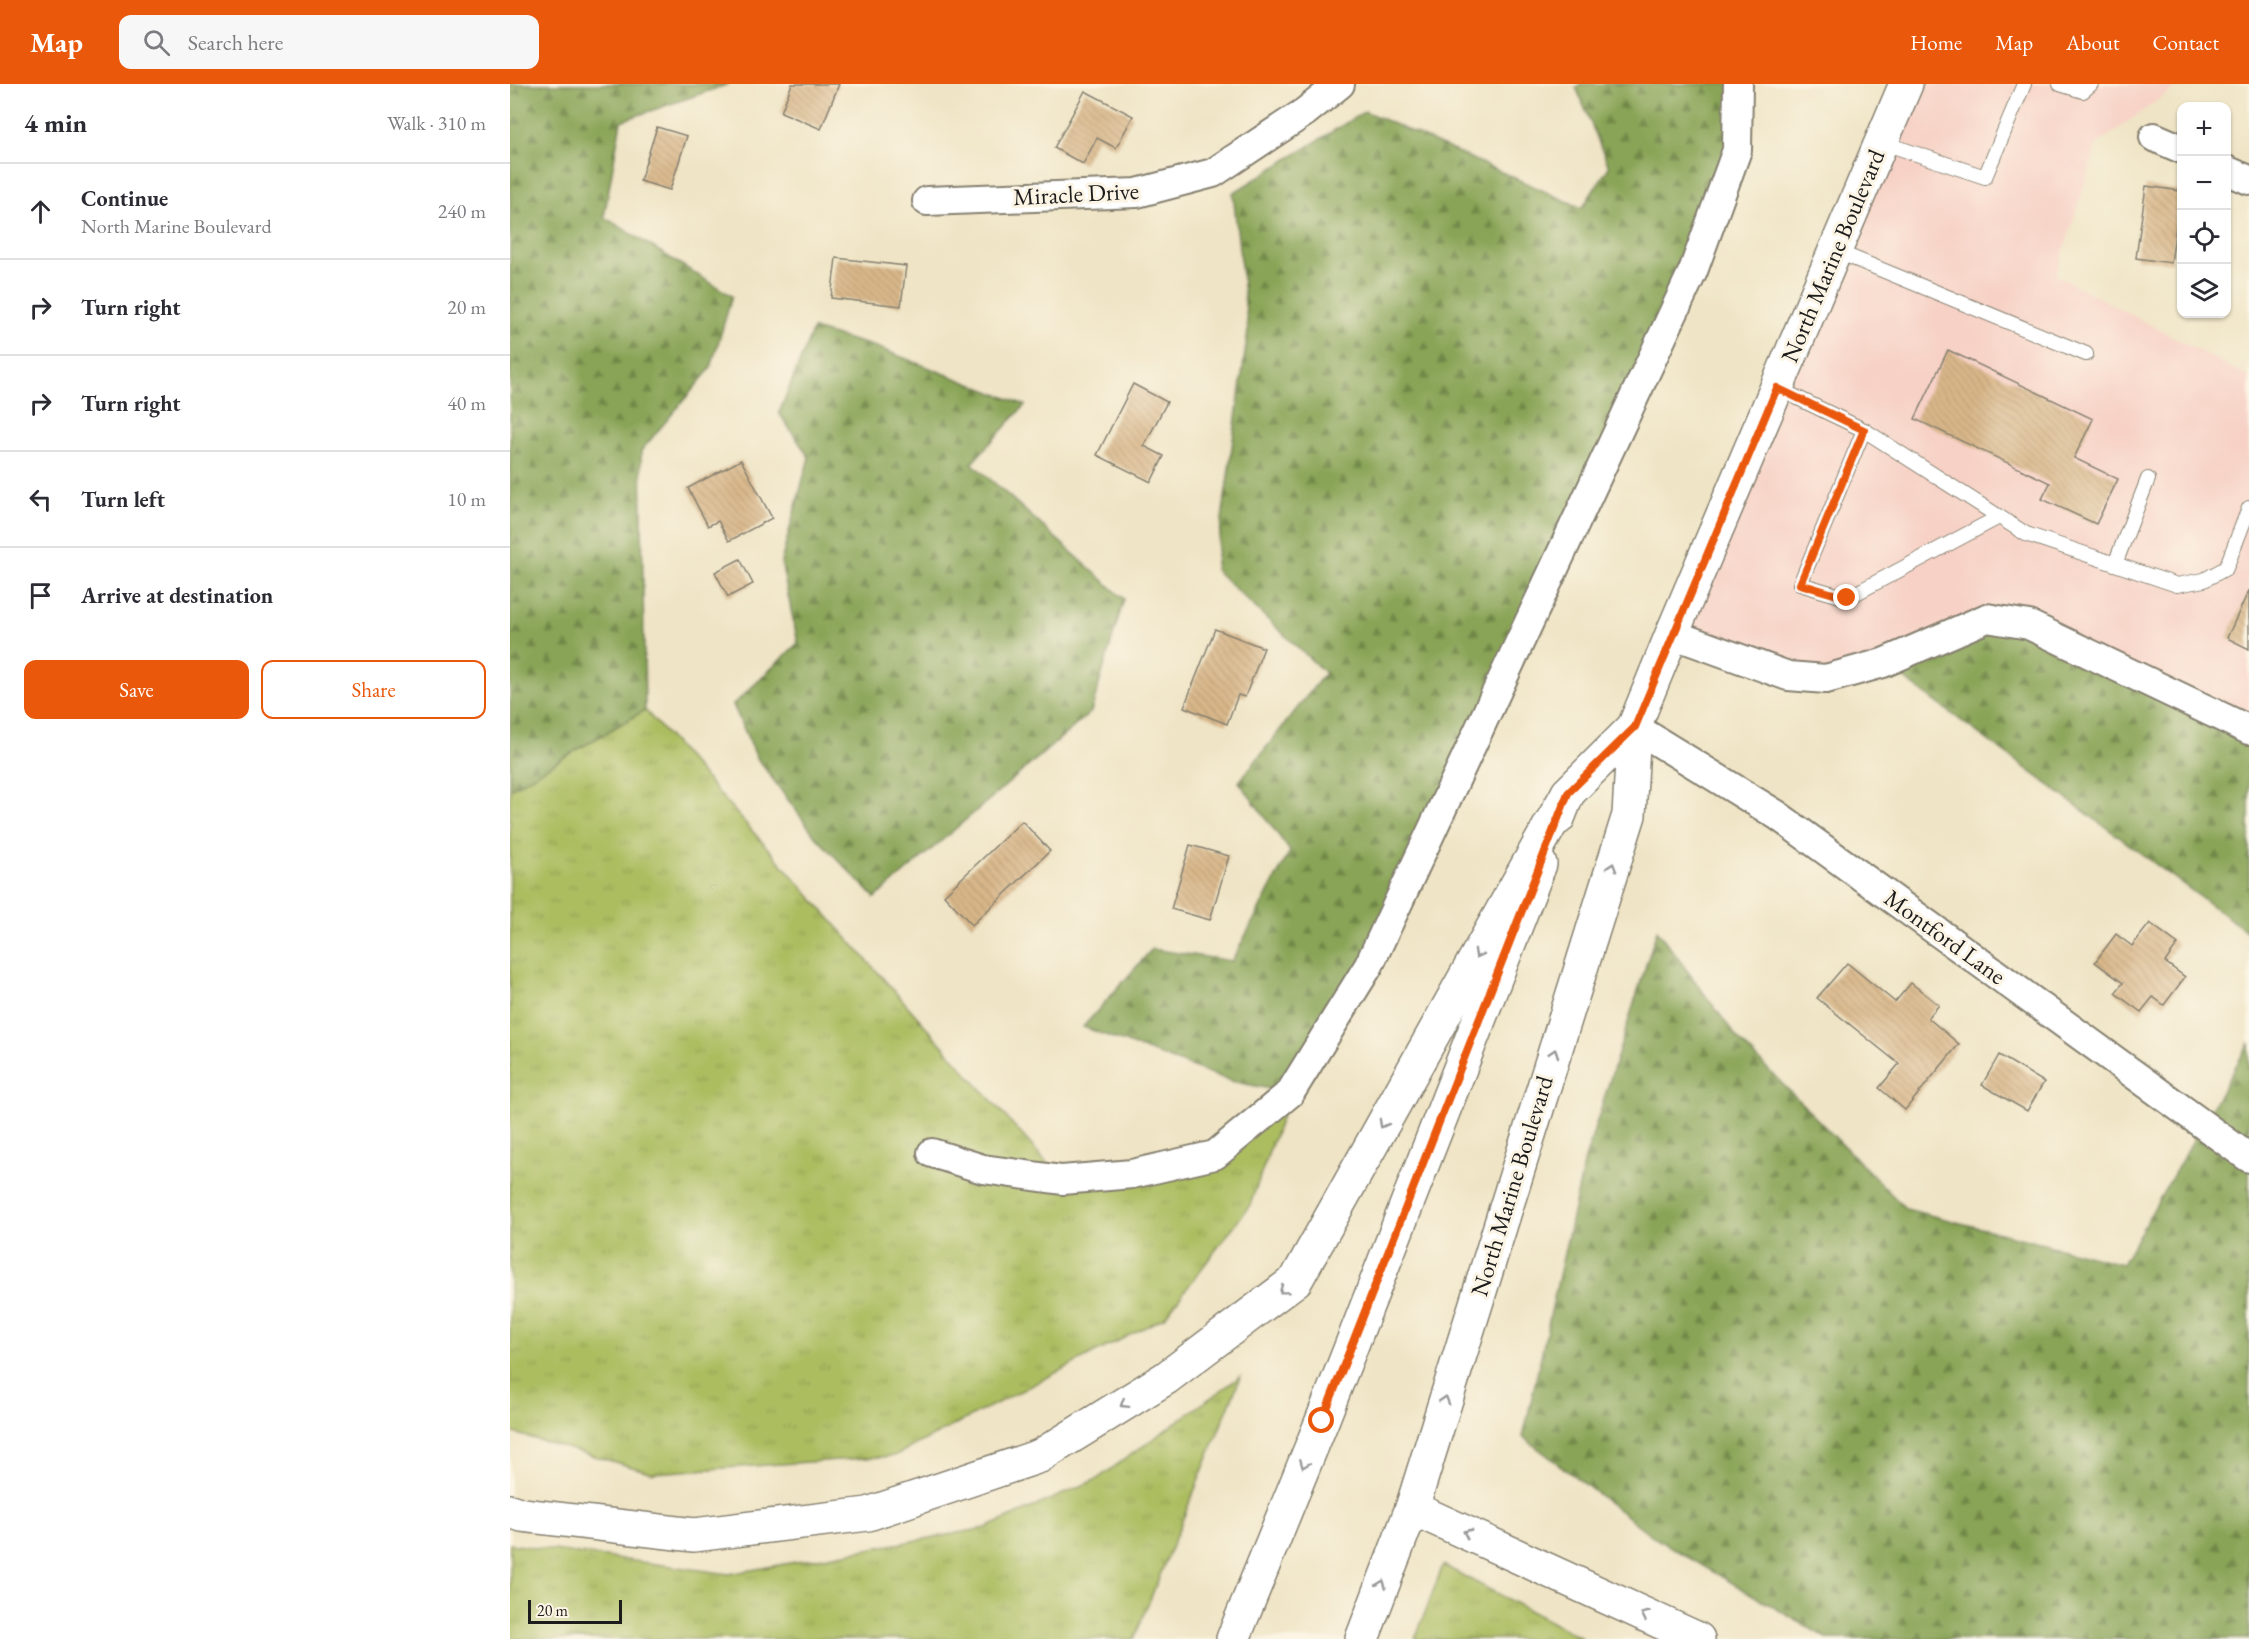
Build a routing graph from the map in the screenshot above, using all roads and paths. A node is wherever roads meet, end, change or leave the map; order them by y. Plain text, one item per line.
1 (1340, 84) edge
2 (1738, 84) edge
3 (1906, 84) edge
4 (2024, 84) edge
5 (2060, 84) edge
6 (2091, 84) edge
7 (2154, 137) dead end
8 (1881, 142) junction
9 (2177, 147) edge
10 (2231, 172) edge
11 (2249, 180) edge
12 (927, 201) dead end
13 (1835, 250) junction
14 (2086, 354) dead end
15 (1777, 388) junction
16 (1864, 430) junction
17 (2148, 479) dead end
18 (2249, 508) edge
19 (1999, 517) junction
20 (2115, 564) junction
21 (1672, 634) junction
22 (1635, 727) junction
23 (2249, 730) edge
24 (1568, 793) junction
25 (932, 1153) dead end
26 (2249, 1158) edge
27 (1412, 1508) junction
28 (510, 1511) edge
29 (1233, 1639) edge
30 (1362, 1639) edge
31 (1698, 1639) edge

1 - 12 street, Miracle Drive
2 - 25 street
3 - 8 main road, North Marine Boulevard
4 - 8 lane
5 - 6 lane
7 - 9 street
8 - 13 main road, North Marine Boulevard
10 - 11 street
13 - 14 lane
13 - 15 main road, North Marine Boulevard
15 - 16 lane
15 - 21 main road, North Marine Boulevard
16 - 19 lane
16 - 19 lane
17 - 20 lane
18 - 20 lane
19 - 20 lane
21 - 22 main road, North Marine Boulevard
21 - 23 street
22 - 24 main road, North Marine Boulevard
22 - 26 street, Montford Lane
27 -> 22 main road, North Marine Boulevard
24 -> 28 main road
24 -> 29 main road, North Marine Boulevard
30 -> 27 main road, North Marine Boulevard
31 -> 27 main road

